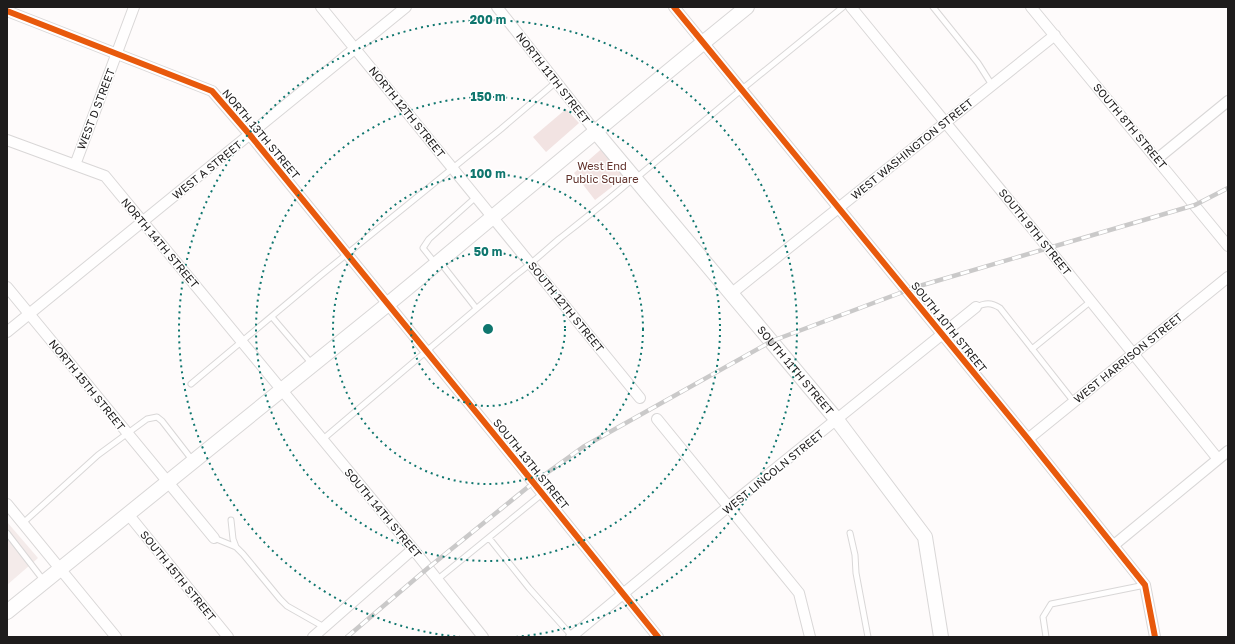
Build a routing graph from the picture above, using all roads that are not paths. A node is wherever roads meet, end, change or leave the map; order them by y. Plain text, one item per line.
1 (134, 7) edge
2 (321, 7) edge
3 (406, 7) edge
4 (497, 7) edge
5 (674, 7) edge
6 (747, 7) edge
7 (843, 7) edge
8 (851, 7) edge
9 (933, 7) edge
10 (1031, 7) edge
11 (7, 11) edge
12 (1055, 35) junction
13 (703, 43) junction
14 (355, 49) junction
15 (117, 54) junction
16 (556, 82) junction
17 (992, 85) junction
18 (741, 90) junction
19 (1228, 101) edge
20 (946, 122) junction
21 (595, 131) junction
22 (250, 135) junction
23 (7, 140) edge
24 (1157, 159) junction
25 (75, 165) junction
26 (452, 168) junction
27 (635, 179) junction
28 (476, 197) junction
29 (839, 208) junction
30 (492, 217) junction
31 (144, 221) junction
32 (1228, 246) edge
33 (347, 254) junction
34 (437, 263) junction
35 (531, 264) junction
36 (1228, 277) edge
37 (7, 286) edge
38 (732, 293) junction
39 (1091, 302) junction
40 (387, 304) junction
41 (976, 307) joint
42 (476, 308) junction
43 (30, 314) junction
44 (272, 316) junction
45 (7, 332) edge
46 (942, 334) junction
47 (241, 341) junction
48 (1032, 349) junction
49 (426, 351) junction
50 (1133, 354) junction
51 (312, 365) junction
52 (190, 384) dead end
53 (281, 390) junction
54 (640, 398) dead end
55 (1074, 402) junction
56 (656, 419) dead end
57 (837, 420) junction
58 (127, 433) junction
59 (1028, 439) junction
60 (322, 440) junction
61 (1228, 451) edge
62 (1218, 459) junction
63 (194, 462) junction
64 (168, 483) junction
65 (542, 494) junction
66 (729, 506) junction
67 (9, 510) edge
68 (128, 514) junction
69 (231, 520) dead end
70 (23, 523) junction
71 (7, 533) edge
72 (850, 533) dead end
73 (214, 538) joint
74 (488, 538) junction
75 (1114, 546) junction
76 (236, 547) junction
77 (413, 549) junction
78 (61, 568) junction
79 (438, 580) junction
80 (44, 582) junction
81 (1145, 585) junction
82 (623, 594) junction
83 (10, 608) edge
84 (324, 628) junction
85 (571, 636) edge
86 (116, 637) edge
87 (228, 637) edge
88 (313, 637) edge
89 (483, 637) edge
90 (658, 637) edge
91 (810, 637) edge
92 (868, 637) edge
93 (941, 637) edge
94 (1046, 637) edge
95 (1156, 637) edge

1 - 15 street, WEST D STREET
2 - 14 street, NORTH 12TH STREET
3 - 14 street, WEST A STREET
4 - 16 street, NORTH 11TH STREET
5 - 13 street, SOUTH 10TH STREET
6 - 13 main road
7 - 18 lane
8 - 20 street, SOUTH 9TH STREET
9 - 17 lane
10 - 12 street, SOUTH 8TH STREET
11 - 15 street, NORTH 13TH STREET
12 - 17 street, WEST WASHINGTON STREET
12 - 24 street, SOUTH 8TH STREET
13 - 18 street, SOUTH 10TH STREET
13 - 21 main road
14 - 22 street, WEST A STREET
14 - 26 street, NORTH 12TH STREET
15 - 22 street, NORTH 13TH STREET
15 - 25 street, WEST D STREET
16 - 21 street, NORTH 11TH STREET
16 - 26 lane
17 - 20 street, WEST WASHINGTON STREET
18 - 27 lane
18 - 29 street, SOUTH 10TH STREET
19 - 24 street
20 - 29 street, WEST WASHINGTON STREET
20 - 39 street, SOUTH 9TH STREET
21 - 27 main road, SOUTH 11TH STREET
21 - 30 main road
22 - 31 street, WEST A STREET
22 - 33 street, NORTH 13TH STREET
23 - 25 street, NORTH 14TH STREET
24 - 32 street, SOUTH 8TH STREET
25 - 31 street, NORTH 14TH STREET
26 - 28 street, NORTH 12TH STREET
26 - 33 lane
27 - 35 lane
27 - 38 main road, SOUTH 11TH STREET
28 - 30 street, NORTH 12TH STREET
28 - 34 lane
29 - 38 street, WEST WASHINGTON STREET
29 - 46 street, SOUTH 10TH STREET
30 - 34 main road
30 - 35 street, SOUTH 12TH STREET
31 - 43 street, WEST A STREET
31 - 47 street, NORTH 14TH STREET
33 - 40 street, NORTH 13TH STREET
33 - 44 lane
34 - 40 main road
34 - 42 lane
35 - 42 lane
35 - 54 street, SOUTH 12TH STREET
36 - 50 street, WEST HARRISON STREET
37 - 43 street, NORTH 15TH STREET
38 - 57 main road, SOUTH 11TH STREET
39 - 48 lane
39 - 50 street, SOUTH 9TH STREET
40 - 49 street, SOUTH 13TH STREET
40 - 51 main road
41 - 46 street, WEST LINCOLN STREET
41 - 48 lane
42 - 49 lane
43 - 45 street, WEST A STREET
43 - 58 street, NORTH 15TH STREET
44 - 47 lane
44 - 51 lane
46 - 57 street, WEST LINCOLN STREET
46 - 59 street, SOUTH 10TH STREET
47 - 52 lane
47 - 53 street, NORTH 14TH STREET
48 - 55 lane
49 - 60 lane
49 - 65 street, SOUTH 13TH STREET
50 - 55 street, WEST HARRISON STREET
50 - 62 street, SOUTH 9TH STREET
51 - 53 main road
53 - 60 street, SOUTH 14TH STREET
53 - 63 main road
55 - 59 street, WEST HARRISON STREET
56 - 66 street
57 - 66 street, WEST LINCOLN STREET
57 - 93 main road, SOUTH 11TH STREET
58 - 63 lane
58 - 64 street, NORTH 15TH STREET
58 - 70 lane
59 - 75 street, SOUTH 10TH STREET
60 - 77 street, SOUTH 14TH STREET
61 - 62 street
62 - 75 street
63 - 64 main road
64 - 68 main road
64 - 73 street, NORTH 15TH STREET
65 - 74 lane
65 - 82 street, SOUTH 13TH STREET
66 - 82 street, WEST LINCOLN STREET
66 - 91 street
67 - 70 street
68 - 78 main road
68 - 87 street, SOUTH 15TH STREET
69 - 76 lane
70 - 78 street
71 - 80 lane
72 - 92 lane
73 - 76 lane
74 - 79 lane
74 - 85 lane
75 - 81 street, SOUTH 10TH STREET
76 - 84 lane
77 - 79 street, SOUTH 14TH STREET
77 - 84 street
78 - 80 main road
78 - 86 street
79 - 89 street, SOUTH 14TH STREET
80 - 83 main road
81 - 94 lane
81 - 95 street, SOUTH 10TH STREET
82 - 85 street, WEST LINCOLN STREET
82 - 90 street, SOUTH 13TH STREET
84 - 88 street

